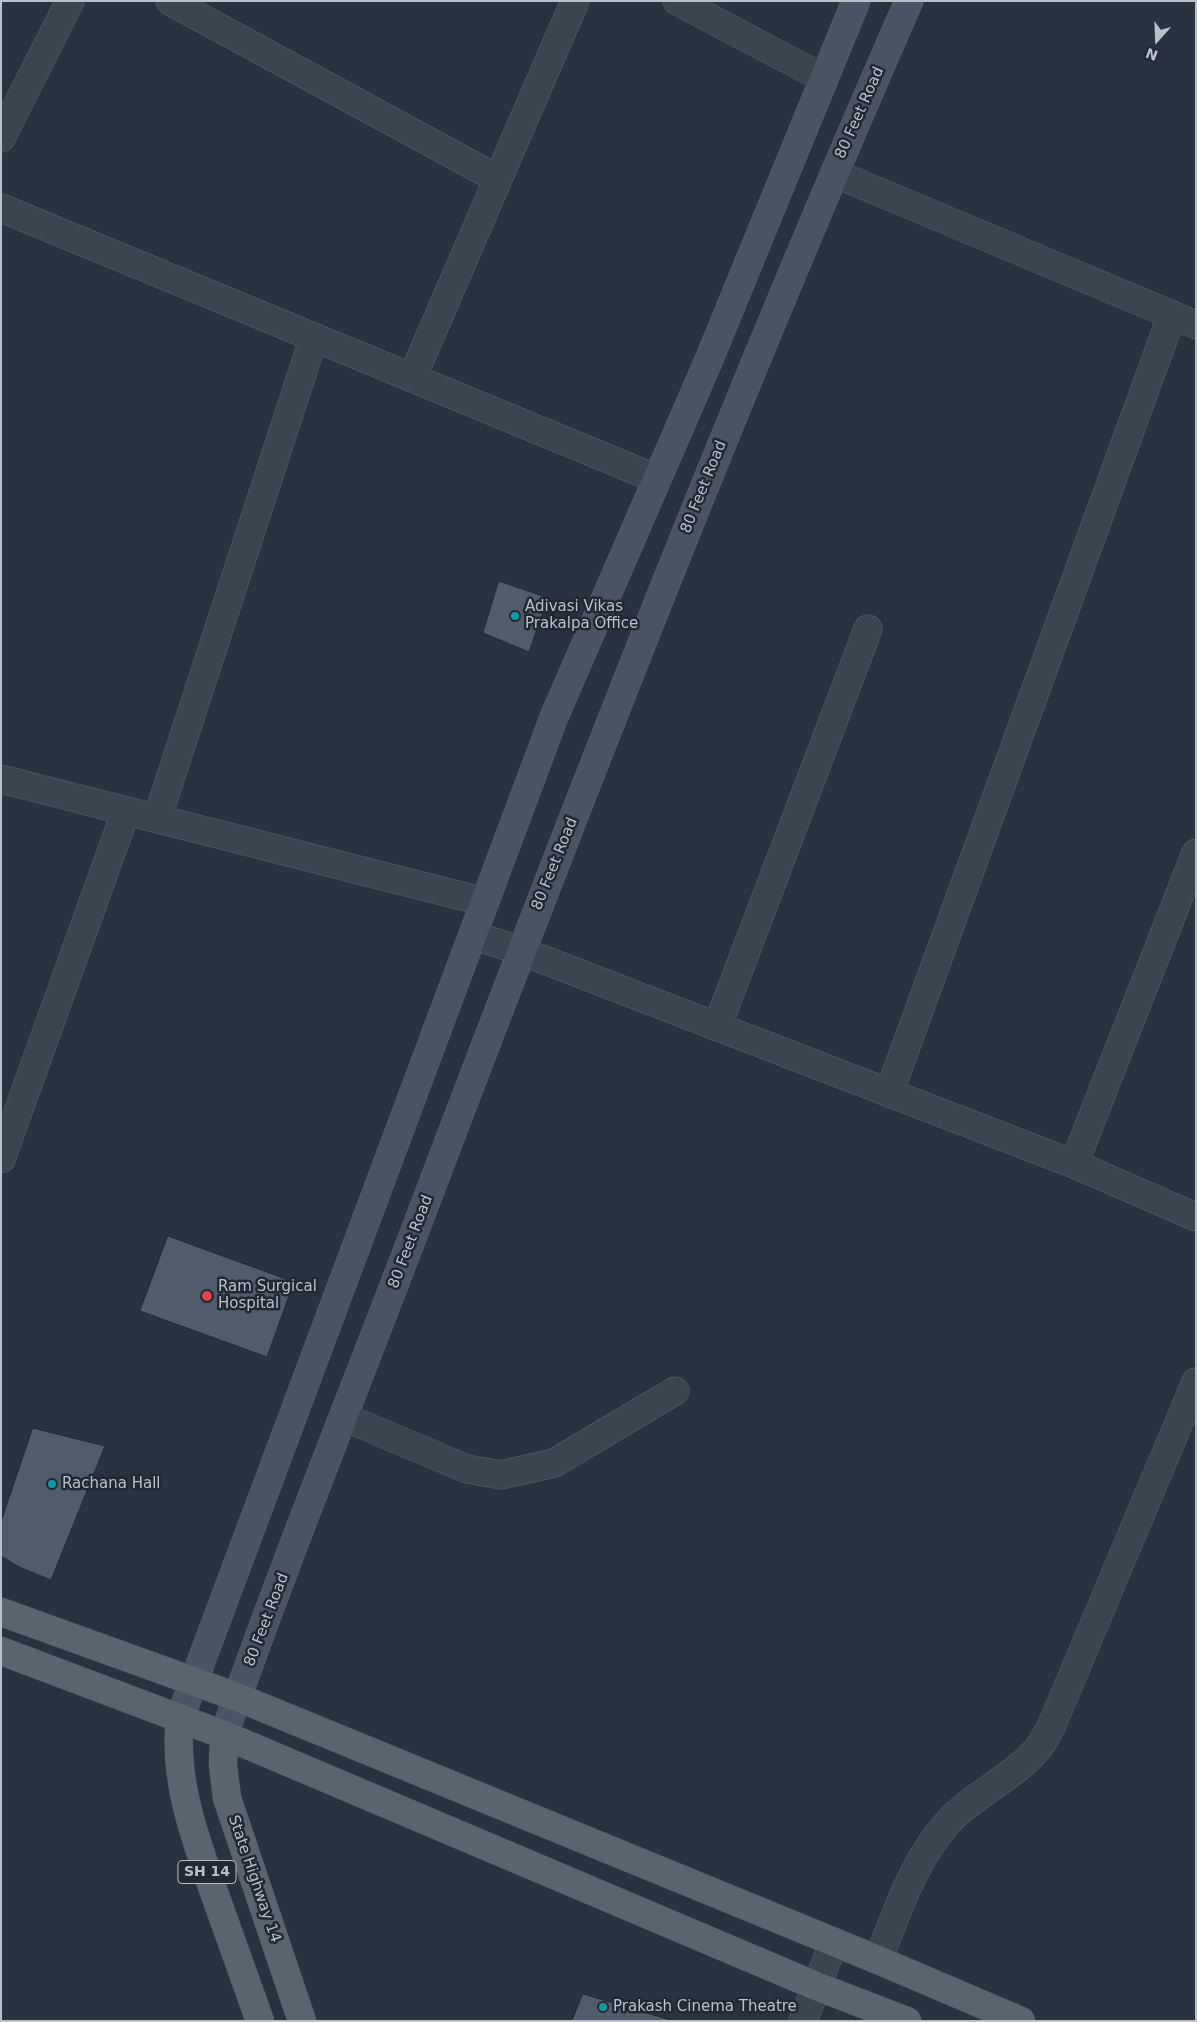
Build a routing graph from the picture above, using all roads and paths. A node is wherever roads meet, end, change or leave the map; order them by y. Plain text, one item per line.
1 (70, 1) edge
2 (170, 1) edge
3 (575, 1) edge
4 (676, 1) edge
5 (856, 1) edge
6 (909, 1) edge
7 (823, 78) junction
8 (1, 138) edge
9 (834, 173) junction
10 (498, 179) junction
11 (1, 208) edge
12 (1184, 320) edge
13 (314, 338) junction
14 (412, 378) junction
15 (657, 479) junction
16 (868, 629) dead end
17 (1, 779) edge
18 (126, 811) junction
19 (157, 819) junction
20 (1196, 853) edge
21 (485, 902) junction
22 (473, 935) junction
23 (521, 951) junction
24 (717, 1027) junction
25 (889, 1093) junction
26 (1, 1159) edge
27 (1074, 1164) junction
28 (1196, 1217) edge
29 (1196, 1382) edge
30 (675, 1391) dead end
31 (344, 1417) junction
32 (1186, 1433) edge
33 (1, 1612) edge
34 (1, 1651) edge
35 (193, 1681) junction
36 (237, 1697) junction
37 (180, 1718) junction
38 (224, 1735) junction
39 (834, 1942) junction
40 (878, 1960) junction
41 (816, 1986) junction
42 (260, 2021) edge
43 (302, 2021) edge
44 (803, 2021) edge
45 (906, 2021) edge
46 (1021, 2021) edge

1 - 8 street
2 - 10 street
3 - 10 street
4 - 7 street
5 - 7 main road
6 - 9 main road, 80 Feet Road
7 - 15 main road
9 - 12 street
9 - 23 main road, 80 Feet Road
10 - 14 street
11 - 13 street
12 - 25 street
13 - 14 street
13 - 19 street
14 - 15 street
15 - 21 main road
16 - 24 street
17 - 18 street
18 - 19 street
18 - 26 street
19 - 21 street
20 - 27 street
21 - 22 main road
22 - 23 street
22 - 35 main road
23 - 24 street
23 - 31 main road, 80 Feet Road
24 - 25 street
25 - 27 street
27 - 28 street
29 - 32 street
30 - 31 street
31 - 36 main road, 80 Feet Road
32 - 40 street
33 - 35 main road
34 - 37 main road
35 - 36 main road
35 - 37 main road
36 - 38 main road, 80 Feet Road
36 - 39 main road
37 - 38 main road
37 - 42 main road, SH 14
38 - 41 main road
38 - 43 main road, State Highway 14 / SH 14
39 - 40 main road
39 - 41 street
40 - 46 main road
41 - 44 street
41 - 45 main road

